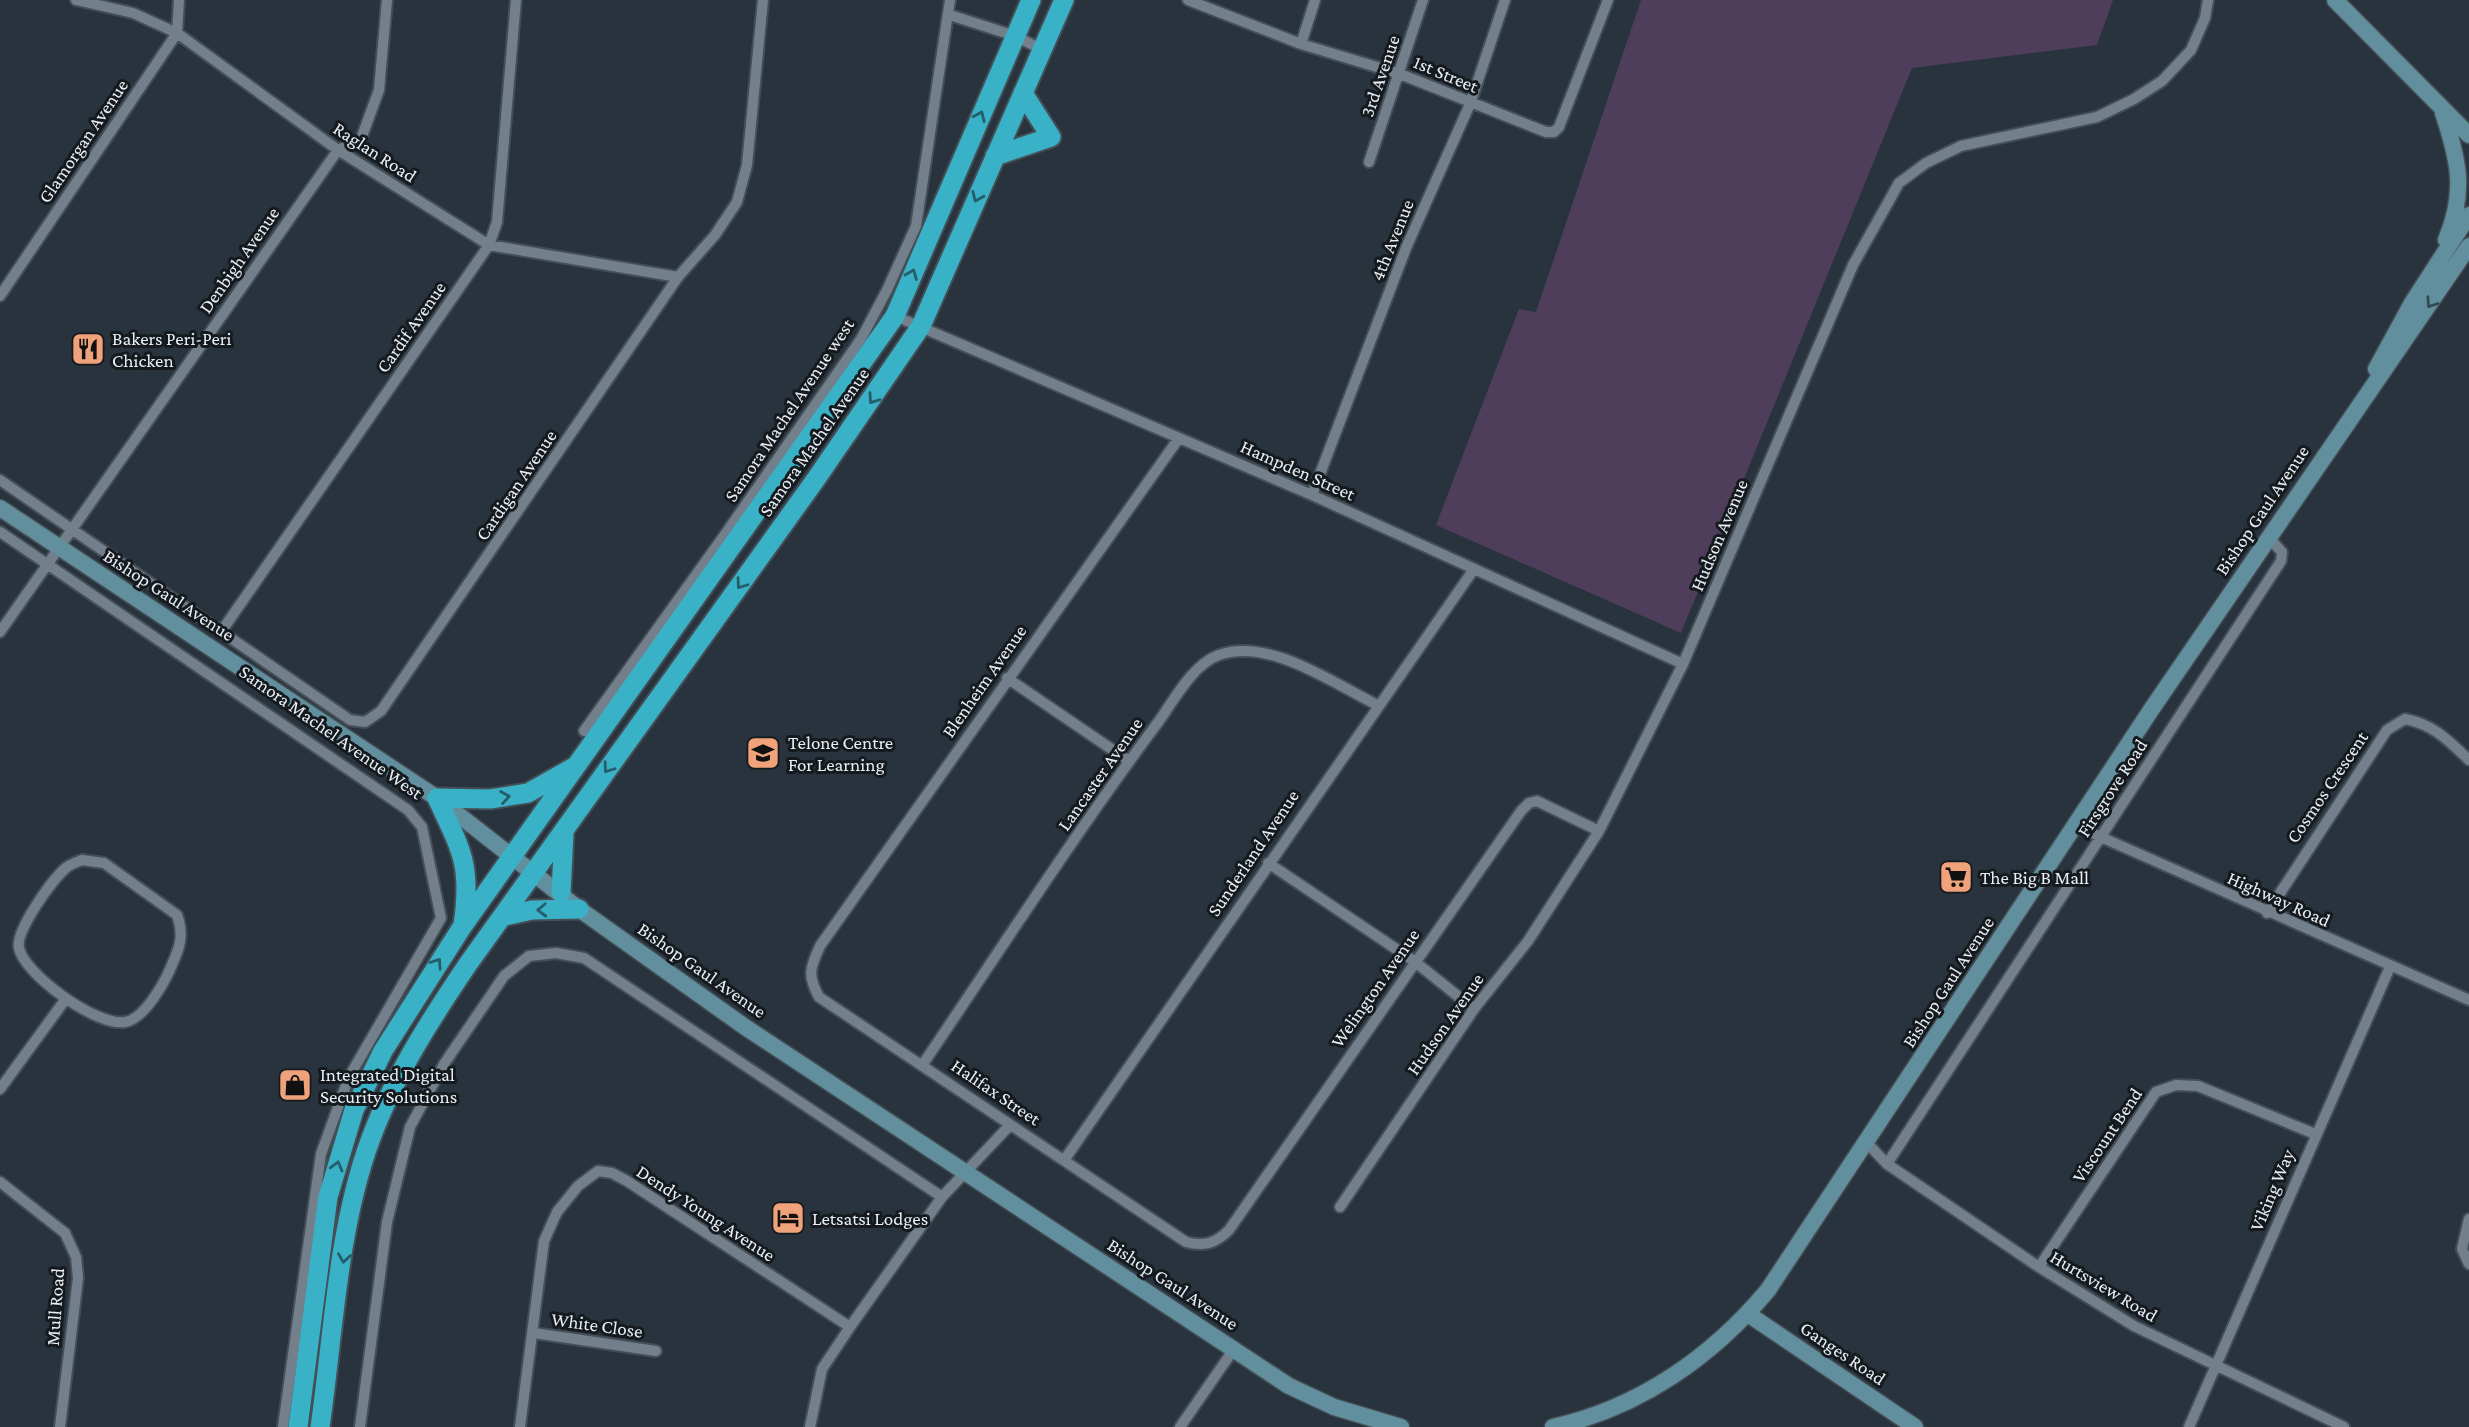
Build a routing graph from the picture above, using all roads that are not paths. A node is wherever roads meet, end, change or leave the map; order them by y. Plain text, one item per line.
1 (76, 0) edge
2 (179, 0) edge
3 (387, 0) edge
4 (516, 0) edge
5 (763, 0) edge
6 (950, 0) edge
7 (1031, 0) edge
8 (1064, 0) edge
9 (1188, 0) edge
10 (1315, 0) edge
11 (1423, 0) edge
12 (1505, 0) edge
13 (1608, 0) edge
14 (2208, 0) edge
15 (2335, 0) edge
16 (950, 16) junction
17 (177, 33) junction
18 (1015, 36) junction
19 (1301, 44) junction
20 (1043, 50) junction
21 (1400, 74) junction
22 (1023, 93) junction
23 (1469, 104) junction
24 (2442, 110) junction
25 (2467, 131) edge
26 (338, 150) junction
27 (995, 156) junction
28 (1369, 162) dead end
29 (2469, 215) edge
30 (489, 245) junction
31 (2469, 246) edge
32 (2464, 258) edge
33 (2431, 275) junction
34 (678, 277) junction
35 (0, 296) edge
36 (895, 316) junction
37 (921, 326) junction
38 (2354, 411) junction
39 (1180, 438) junction
40 (0, 480) edge
41 (1312, 495) junction
42 (0, 508) edge
43 (70, 529) junction
44 (0, 532) edge
45 (2269, 538) junction
46 (57, 547) junction
47 (46, 563) junction
48 (1474, 569) junction
49 (0, 632) edge
50 (221, 632) junction
51 (1683, 664) junction
52 (1007, 678) junction
53 (1377, 705) junction
54 (381, 711) joint
55 (584, 731) dead end
56 (2469, 760) edge
57 (1129, 761) junction
58 (580, 763) junction
59 (437, 797) junction
60 (2076, 826) junction
61 (565, 829) junction
62 (1599, 831) junction
63 (2101, 837) junction
64 (515, 856) junction
65 (1268, 863) junction
66 (534, 873) junction
67 (561, 892) junction
68 (579, 909) junction
69 (2267, 914) junction
70 (505, 916) junction
71 (462, 927) junction
72 (820, 946) joint
73 (1414, 961) junction
74 (2390, 967) junction
75 (65, 1000) junction
76 (2469, 1000) edge
77 (1475, 1009) junction
78 (923, 1064) junction
79 (0, 1089) edge
80 (1010, 1125) junction
81 (2315, 1134) junction
82 (1867, 1143) junction
83 (1065, 1159) junction
84 (1887, 1164) junction
85 (963, 1173) junction
86 (0, 1182) edge
87 (942, 1197) junction
88 (1340, 1207) dead end
89 (2469, 1219) edge
90 (1199, 1246) joint
91 (2469, 1264) edge
92 (2039, 1267) junction
93 (1748, 1314) junction
94 (850, 1326) junction
95 (534, 1334) junction
96 (1234, 1349) junction
97 (656, 1351) dead end
98 (2215, 1367) junction
99 (1574, 1425) edge
100 (60, 1427) edge
101 (283, 1427) edge
102 (298, 1427) edge
103 (320, 1427) edge
104 (360, 1427) edge
105 (520, 1427) edge
106 (810, 1427) edge
107 (1180, 1427) edge
108 (1401, 1427) edge
109 (1553, 1427) edge
110 (1915, 1427) edge
111 (2189, 1427) edge
112 (2344, 1427) edge

1 - 17 street, Raglan Road
2 - 17 street
3 - 26 street, Denbigh Avenue
4 - 30 street, Cardif Avenue
5 - 34 street, Cardigan Avenue
6 - 16 street, Samora Machel Avenue west
7 - 18 highway, Samora Machel Avenue
8 - 20 highway, Samora Machel Avenue
9 - 19 street, 1st Street
10 - 19 street
11 - 21 street, 3rd Avenue
12 - 23 street, 4th Avenue
13 - 23 street, 1st Street
14 - 51 street, Hudson Avenue
15 - 24 main road
16 - 18 street
16 - 55 street, Samora Machel Avenue west
17 - 26 street, Raglan Road
17 - 35 street, Glamorgan Avenue
18 - 20 street
36 -> 18 highway, Samora Machel Avenue
19 - 21 street, 1st Street
20 - 22 highway, Samora Machel Avenue
21 - 23 street, 1st Street
21 - 28 street, 3rd Avenue
22 - 27 highway, Samora Machel Avenue
22 - 27 highway
23 - 41 street, 4th Avenue
24 - 25 main road
24 - 33 main road
26 - 30 street, Raglan Road
26 - 43 street, Denbigh Avenue
27 -> 37 highway, Samora Machel Avenue
29 - 33 main road, Bishop Gaul Avenue
30 - 34 street, Raglan Road
30 - 50 street, Cardif Avenue
31 - 32 main road, Bishop Gaul Avenue
32 -> 38 main road, Bishop Gaul Avenue
33 - 38 main road, Bishop Gaul Avenue
34 - 54 street, Cardigan Avenue
36 - 37 street, Hampden Street
36 - 58 highway, Samora Machel Avenue
37 - 39 street, Hampden Street
37 -> 61 highway, Samora Machel Avenue
38 - 45 main road, Bishop Gaul Avenue
39 - 41 street, Hampden Street
39 - 52 street, Blenheim Avenue
40 - 43 street, Bishop Gaul Avenue
41 - 48 street, Hampden Street
42 - 46 main road, Bishop Gaul Avenue
43 - 46 street, Denbigh Avenue
43 - 50 street, Bishop Gaul Avenue
44 - 47 street, Samora Machel Avenue West
45 - 60 main road, Bishop Gaul Avenue
45 - 63 street, Firsgrove Road
46 - 47 street, Denbigh Avenue
46 - 59 main road, Bishop Gaul Avenue
47 - 49 street, Denbigh Avenue
47 - 101 street, Samora Machel Avenue West
48 - 51 street, Hampden Street
48 - 53 street, Sunderland Avenue
50 - 54 street, Bishop Gaul Avenue
51 - 62 street, Hudson Avenue
52 - 57 street
52 - 72 street, Blenheim Avenue
53 - 57 street, Lancaster Avenue
53 - 65 street, Sunderland Avenue
56 - 69 street, Cosmos Crescent
57 - 78 street, Lancaster Avenue
59 -> 58 highway
58 - 64 highway, Samora Machel Avenue
59 - 64 main road, Bishop Gaul Avenue
59 - 71 highway
60 - 63 street, Highway Road
60 - 82 main road, Bishop Gaul Avenue
61 - 66 highway, Samora Machel Avenue
61 - 67 highway
62 - 73 street, Welington Avenue
62 - 77 street, Hudson Avenue
63 - 69 street, Highway Road
63 - 84 street, Firsgrove Road
64 - 66 main road, Bishop Gaul Avenue
64 - 71 highway
65 - 73 street
65 - 83 street, Sunderland Avenue
66 - 67 main road, Bishop Gaul Avenue
66 - 70 highway
67 - 68 main road, Bishop Gaul Avenue
68 -> 70 highway
68 - 85 main road, Bishop Gaul Avenue
69 - 74 street, Highway Road
70 -> 103 highway
102 -> 71 highway
72 - 78 street, Halifax Street
73 - 77 street
73 - 90 street, Welington Avenue
74 - 76 street, Highway Road
74 - 81 street, Viking Way
75 - 75 street
75 - 79 street
77 - 88 street, Hudson Avenue
78 - 80 street, Halifax Street
80 - 83 street, Halifax Street
80 - 85 street
81 - 92 street, Viscount Bend
81 - 98 street, Viking Way
82 - 84 street, Hurtsview Road
82 - 93 main road, Bishop Gaul Avenue
83 - 90 street, Halifax Street
84 - 92 street, Hurtsview Road
85 - 87 street
85 - 96 main road, Bishop Gaul Avenue
86 - 100 street, Mull Road
87 - 94 street
87 - 104 street
89 - 91 street
92 - 98 street, Hurtsview Road
93 - 99 main road, Bishop Gaul Avenue
93 - 110 main road, Ganges Road
94 - 95 street, Dendy Young Avenue
94 - 106 street
95 - 97 street, White Close
95 - 105 street, Dendy Young Avenue
96 - 107 street
96 - 108 main road, Bishop Gaul Avenue
98 - 111 street, Viking Way
98 - 112 street, Hurtsview Road
99 - 109 main road, Bishop Gaul Avenue

